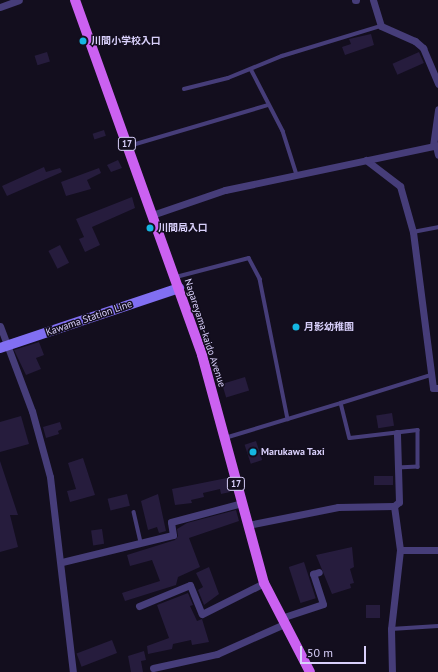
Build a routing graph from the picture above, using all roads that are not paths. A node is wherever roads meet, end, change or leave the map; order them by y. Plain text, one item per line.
1 (19, 0) edge
2 (75, 0) edge
3 (374, 0) edge
4 (0, 7) edge
5 (381, 26) junction
6 (251, 69) junction
7 (438, 84) edge
8 (184, 89) dead end
9 (268, 105) junction
10 (438, 109) edge
11 (436, 146) edge
12 (128, 147) junction
13 (438, 155) edge
14 (366, 160) junction
15 (298, 175) junction
16 (152, 215) junction
17 (438, 226) edge
18 (413, 232) junction
19 (175, 277) junction
20 (179, 288) junction
21 (0, 326) edge
22 (4, 347) edge
23 (432, 375) junction
24 (438, 388) edge
25 (341, 404) junction
26 (288, 419) junction
27 (397, 433) junction
28 (224, 438) junction
29 (398, 468) junction
30 (242, 503) junction
31 (394, 506) junction
32 (134, 512) dead end
33 (248, 525) junction
34 (141, 543) junction
35 (400, 550) junction
36 (438, 550) edge
37 (62, 562) junction
38 (319, 572) dead end
39 (264, 582) junction
40 (139, 606) dead end
41 (283, 621) junction
42 (438, 626) edge
43 (391, 629) junction
44 (153, 668) dead end
45 (73, 672) edge
46 (310, 672) edge
47 (392, 672) edge

1 - 4 street
2 - 12 main road, Nagareyama-kaido Avenue / 17
3 - 5 street
5 - 6 lane
5 - 7 street
6 - 8 lane
6 - 9 lane
9 - 12 lane
9 - 15 lane
10 - 11 street
11 - 13 street
11 - 14 street
12 - 16 main road, Nagareyama-kaido Avenue / 17
14 - 15 street
14 - 18 street
15 - 16 street
16 - 19 main road, Nagareyama-kaido Avenue / 17
17 - 18 lane
18 - 23 street
19 - 20 main road, Nagareyama-kaido Avenue / 17
19 - 26 lane
20 - 22 main road, Kawama Station Line
20 - 28 main road, Nagareyama-kaido Avenue / 17
21 - 22 street
22 - 37 street
23 - 24 street
23 - 25 lane
25 - 26 lane
25 - 27 lane
26 - 28 lane
27 - 29 street
27 - 29 lane
28 - 30 main road, Nagareyama-kaido Avenue / 17
29 - 31 street
30 - 33 main road, Nagareyama-kaido Avenue / 17
30 - 34 street
31 - 33 street
31 - 35 street
32 - 34 lane
33 - 39 main road, Nagareyama-kaido Avenue / 17
34 - 37 street
35 - 36 street
35 - 43 street
37 - 45 street
38 - 41 street
39 - 40 street
39 - 41 main road, Nagareyama-kaido Avenue / 17
41 - 44 street
41 - 46 main road, Nagareyama-kaido Avenue / 17
42 - 43 lane
43 - 47 street

